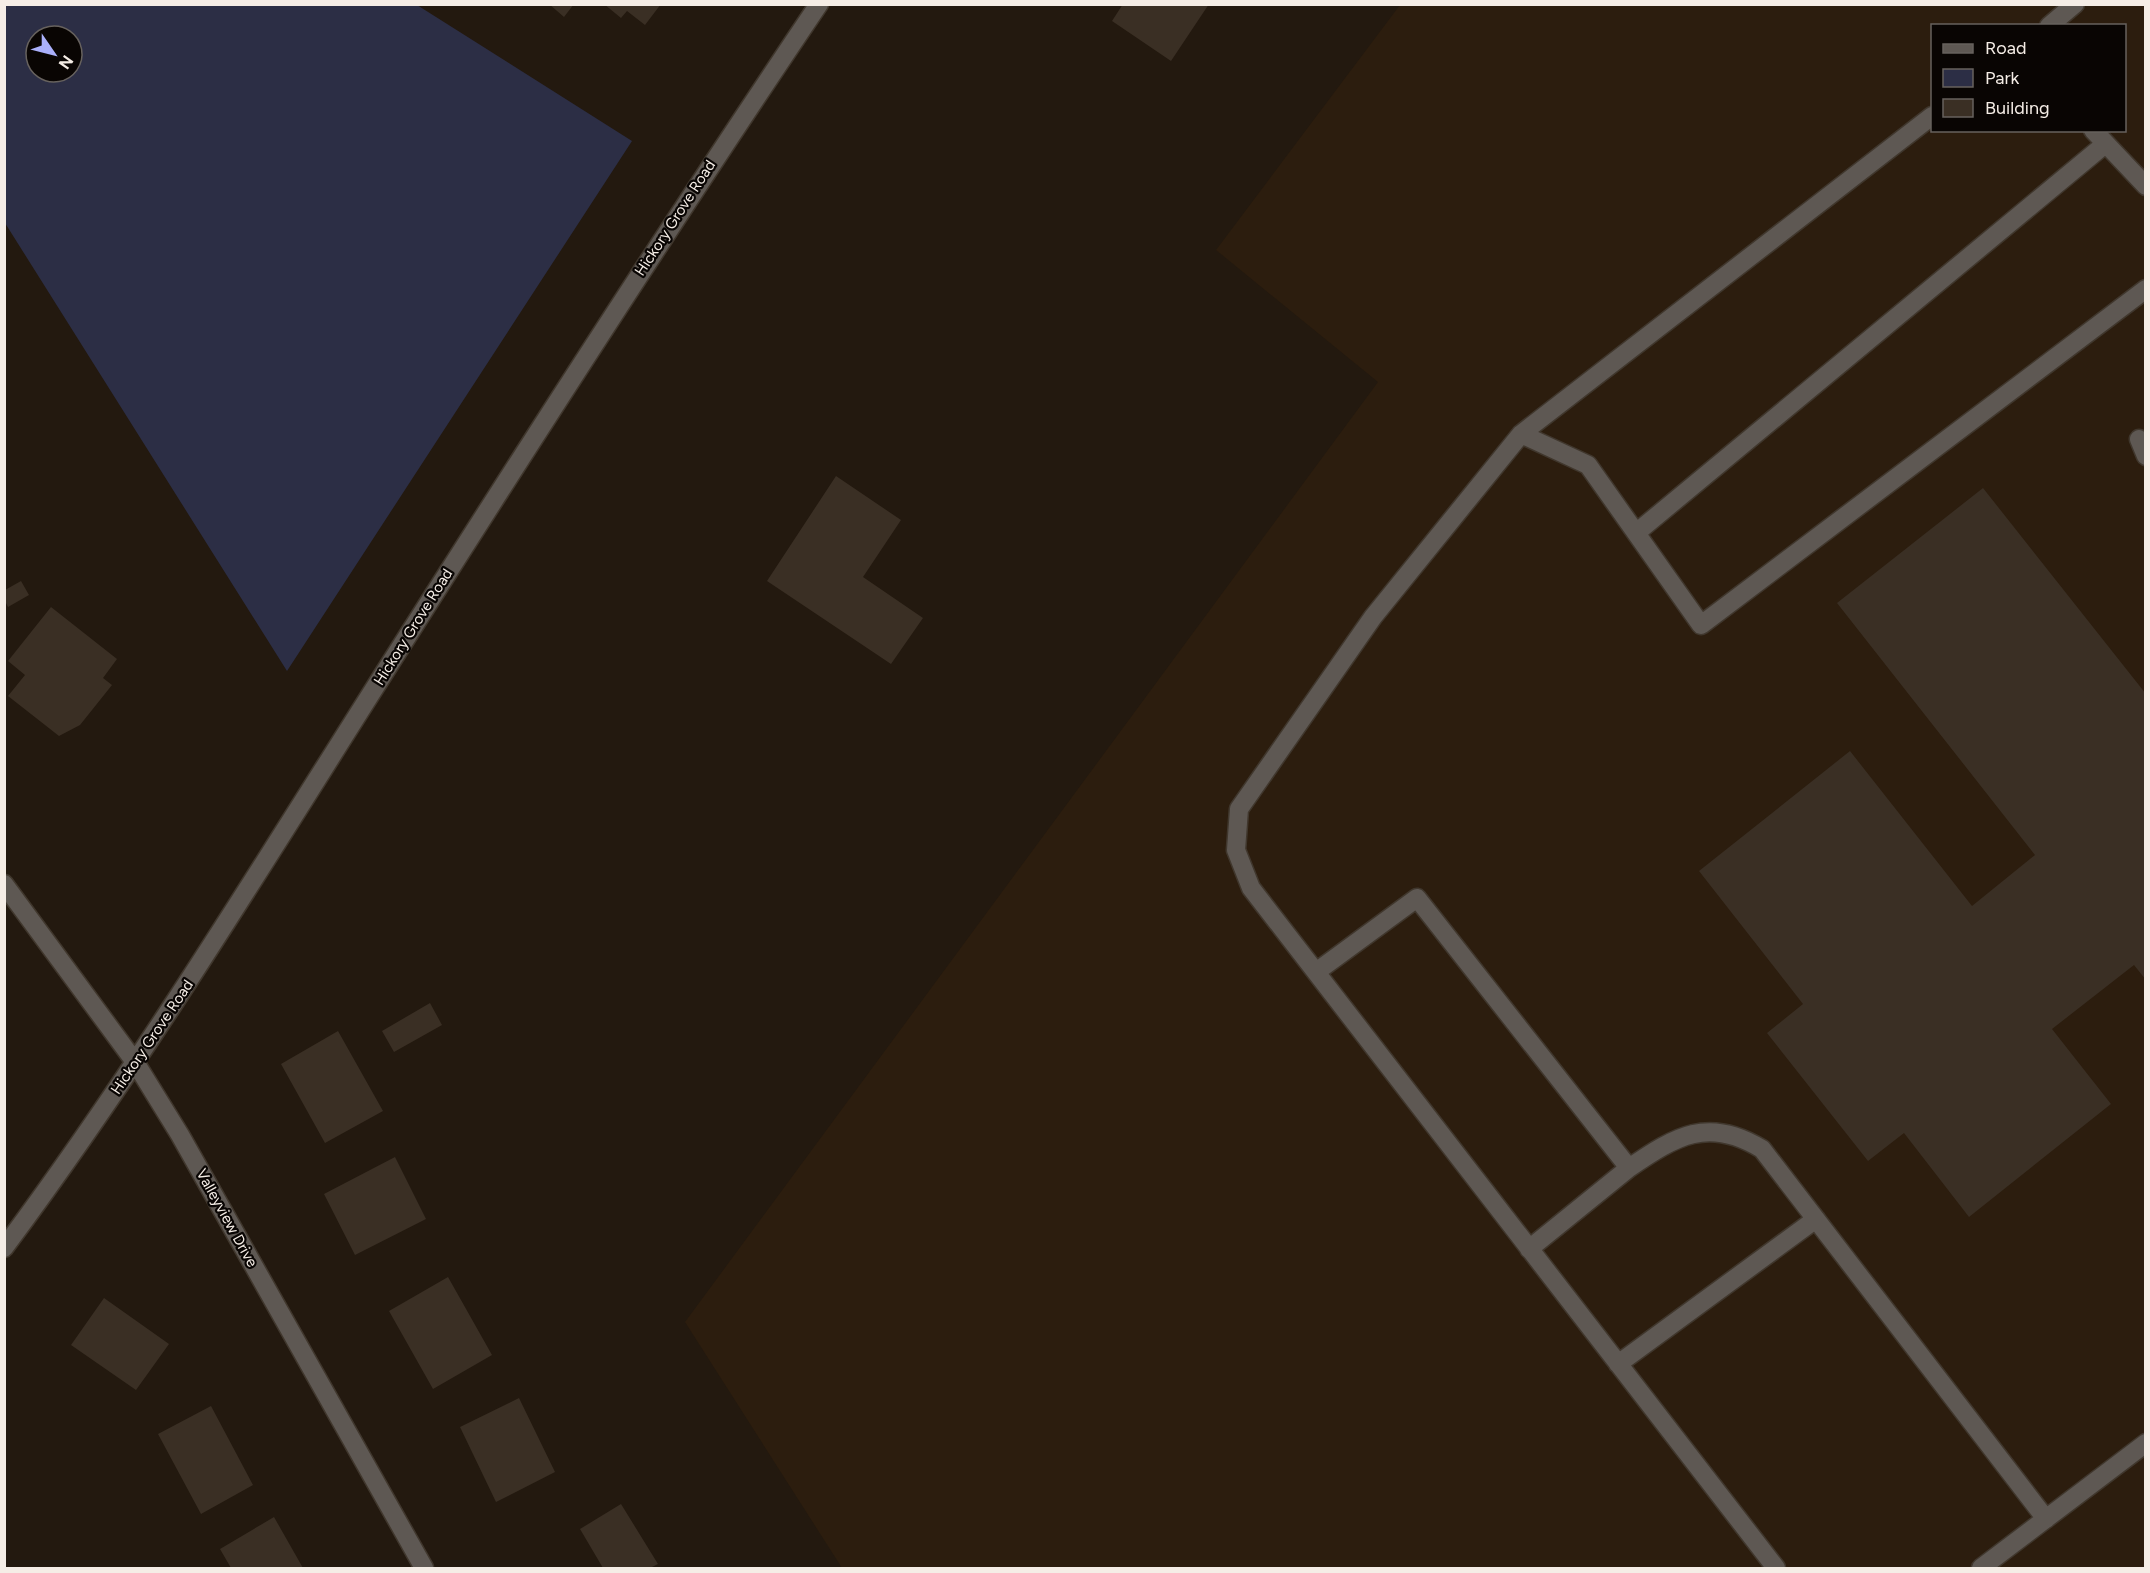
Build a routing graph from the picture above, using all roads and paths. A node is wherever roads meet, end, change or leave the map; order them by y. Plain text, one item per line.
1 (819, 4) edge
2 (2075, 4) edge
3 (2051, 24) edge
4 (1931, 117) edge
5 (2099, 137) edge
6 (2145, 186) edge
7 (2145, 289) edge
8 (1521, 434) junction
9 (2139, 439) dead end
10 (2145, 456) edge
11 (1636, 533) junction
12 (4, 884) edge
13 (1316, 972) junction
14 (135, 1062) junction
15 (1629, 1168) junction
16 (1816, 1219) junction
17 (4, 1248) edge
18 (1529, 1249) junction
19 (1618, 1364) junction
20 (2145, 1443) edge
21 (2046, 1519) junction
22 (424, 1569) edge
23 (1776, 1569) edge
24 (1981, 1569) edge

1 - 14 street, Hickory Grove Road
2 - 3 street
4 - 8 street
5 - 6 street
5 - 11 street
7 - 11 street
8 - 11 street
8 - 13 street
9 - 10 street
12 - 14 street, Valleyview Drive
13 - 15 street
13 - 18 street
14 - 17 street, Hickory Grove Road
14 - 22 street, Valleyview Drive
15 - 16 street
15 - 18 street
16 - 19 street
16 - 21 street
18 - 19 street
19 - 23 street
20 - 21 street
21 - 24 street

